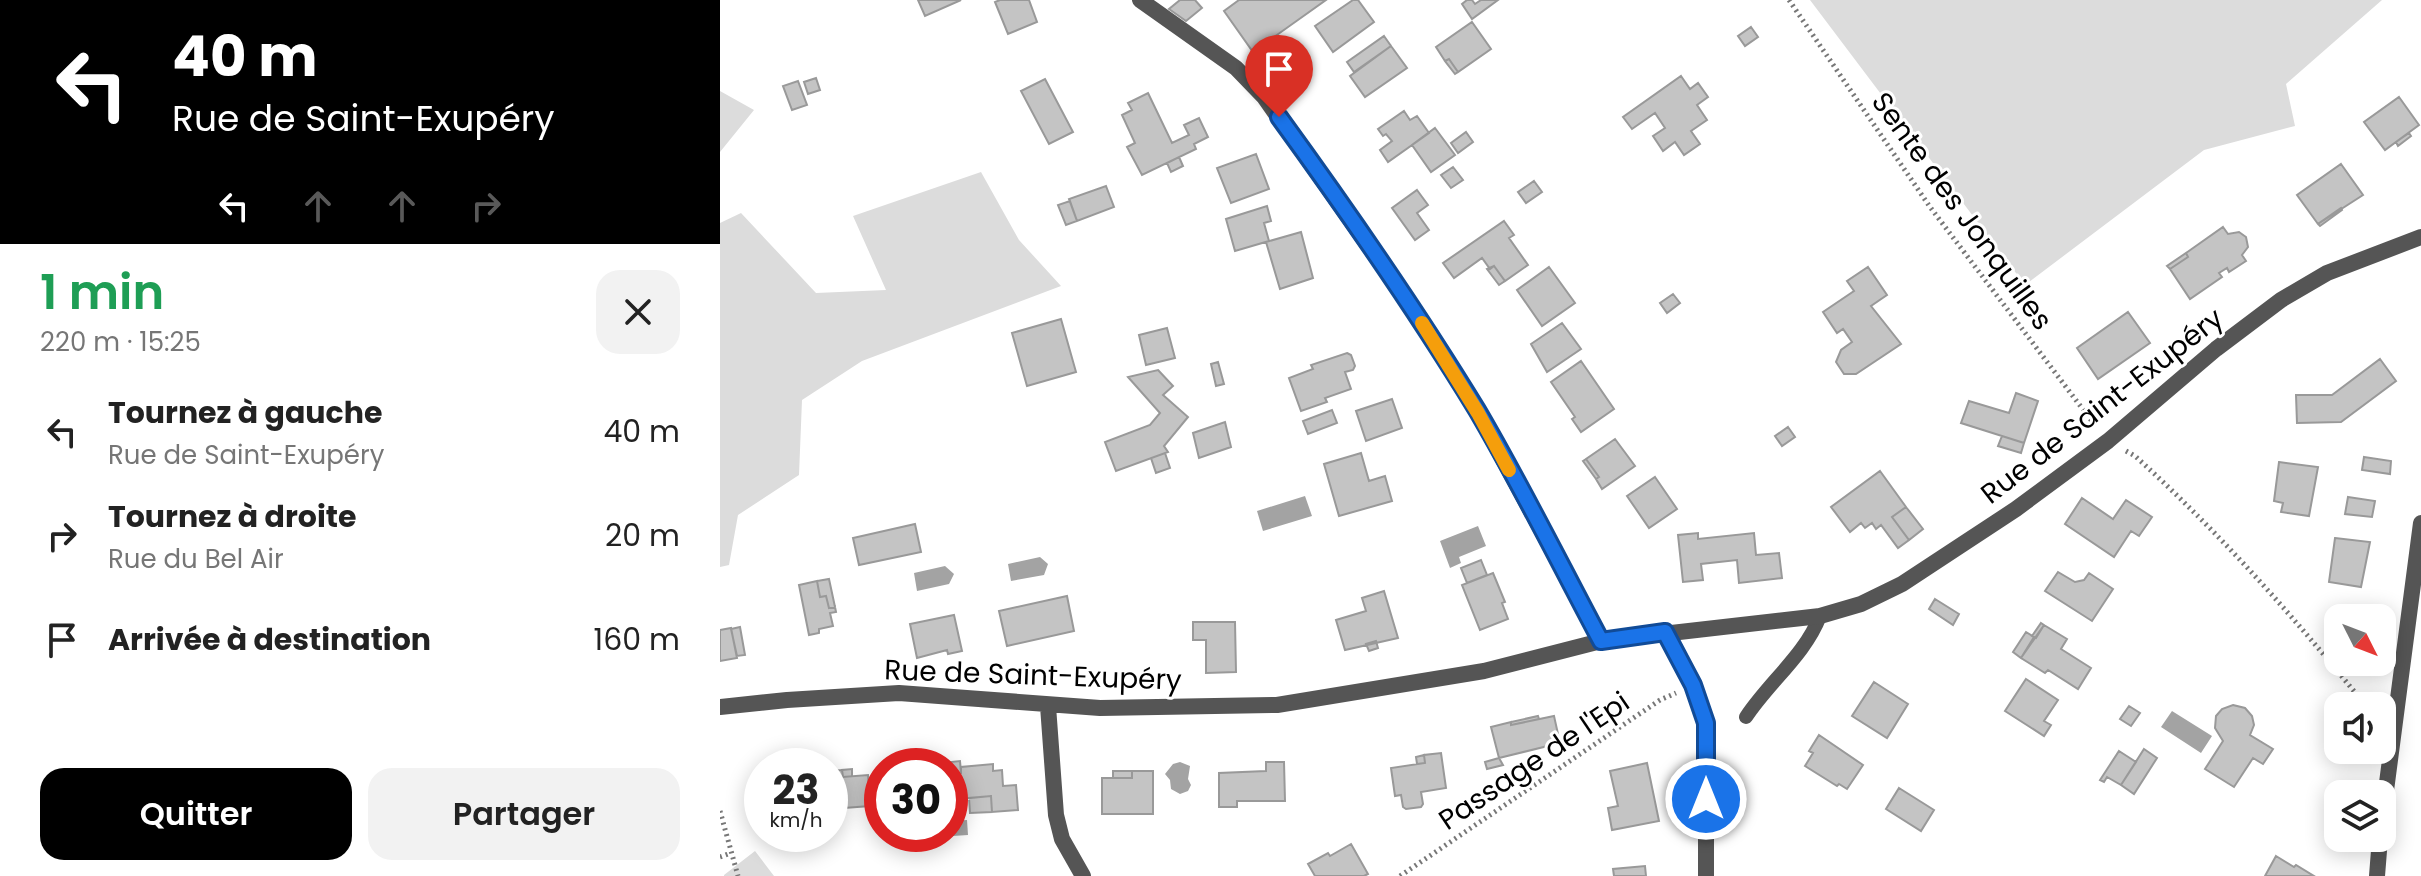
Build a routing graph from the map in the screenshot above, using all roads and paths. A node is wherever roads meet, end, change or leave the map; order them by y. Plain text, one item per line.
1 (1140, 0) edge
2 (1789, 0) edge
3 (2421, 237) edge
4 (2108, 441) junction
5 (2421, 523) edge
6 (1820, 616) junction
7 (1665, 632) junction
8 (1601, 641) junction
9 (1693, 685) junction
10 (2355, 692) edge
11 (1048, 706) junction
12 (720, 707) edge
13 (1746, 717) dead end
14 (2387, 780) edge
15 (720, 811) edge
16 (2379, 852) edge
17 (731, 853) junction
18 (720, 857) edge
19 (738, 876) edge
20 (1083, 876) edge
21 (1400, 876) edge
22 (1706, 876) edge
23 (2377, 876) edge

1 - 8 street
2 - 4 path, Sente des Jonquilles
3 - 4 street, Rue de Saint-Exupéry
4 - 6 street, Rue de Saint-Exupéry
4 - 10 path
5 - 14 street
6 - 7 street, Rue de Saint-Exupéry
6 - 13 lane
7 - 8 street, Rue de Saint-Exupéry
7 - 9 street
8 - 11 street, Rue de Saint-Exupéry
9 - 21 path, Passage de l'Epi
9 - 22 street
11 - 12 street, Rue de Saint-Exupéry
11 - 20 street
15 - 17 path
16 - 23 street
17 - 18 path
17 - 19 path

